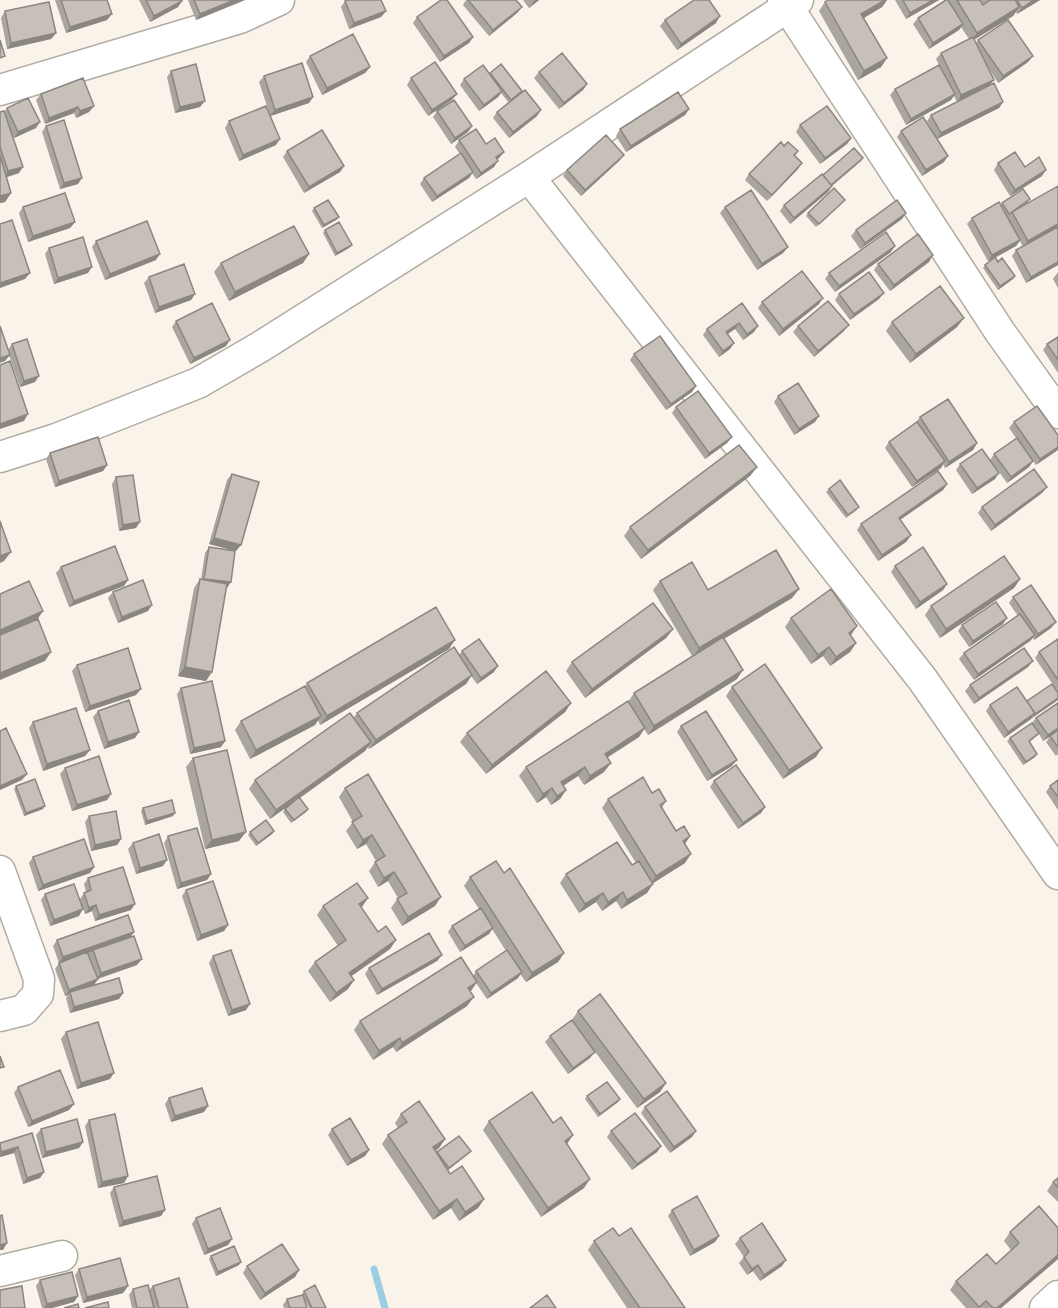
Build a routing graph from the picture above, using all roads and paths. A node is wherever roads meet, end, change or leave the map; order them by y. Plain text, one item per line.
1 (279, 0) edge
2 (790, 2) edge
3 (0, 90) edge
4 (529, 177) junction
5 (1058, 413) edge
6 (0, 457) edge
7 (0, 871) edge
8 (1058, 874) edge
9 (0, 1016) edge
10 (62, 1256) dead end
11 (0, 1271) edge
12 (1058, 1296) edge
13 (1045, 1308) edge

1 - 3 street
2 - 4 street
2 - 5 street
4 - 6 street
4 - 8 street
7 - 9 street
10 - 11 street
12 - 13 street

